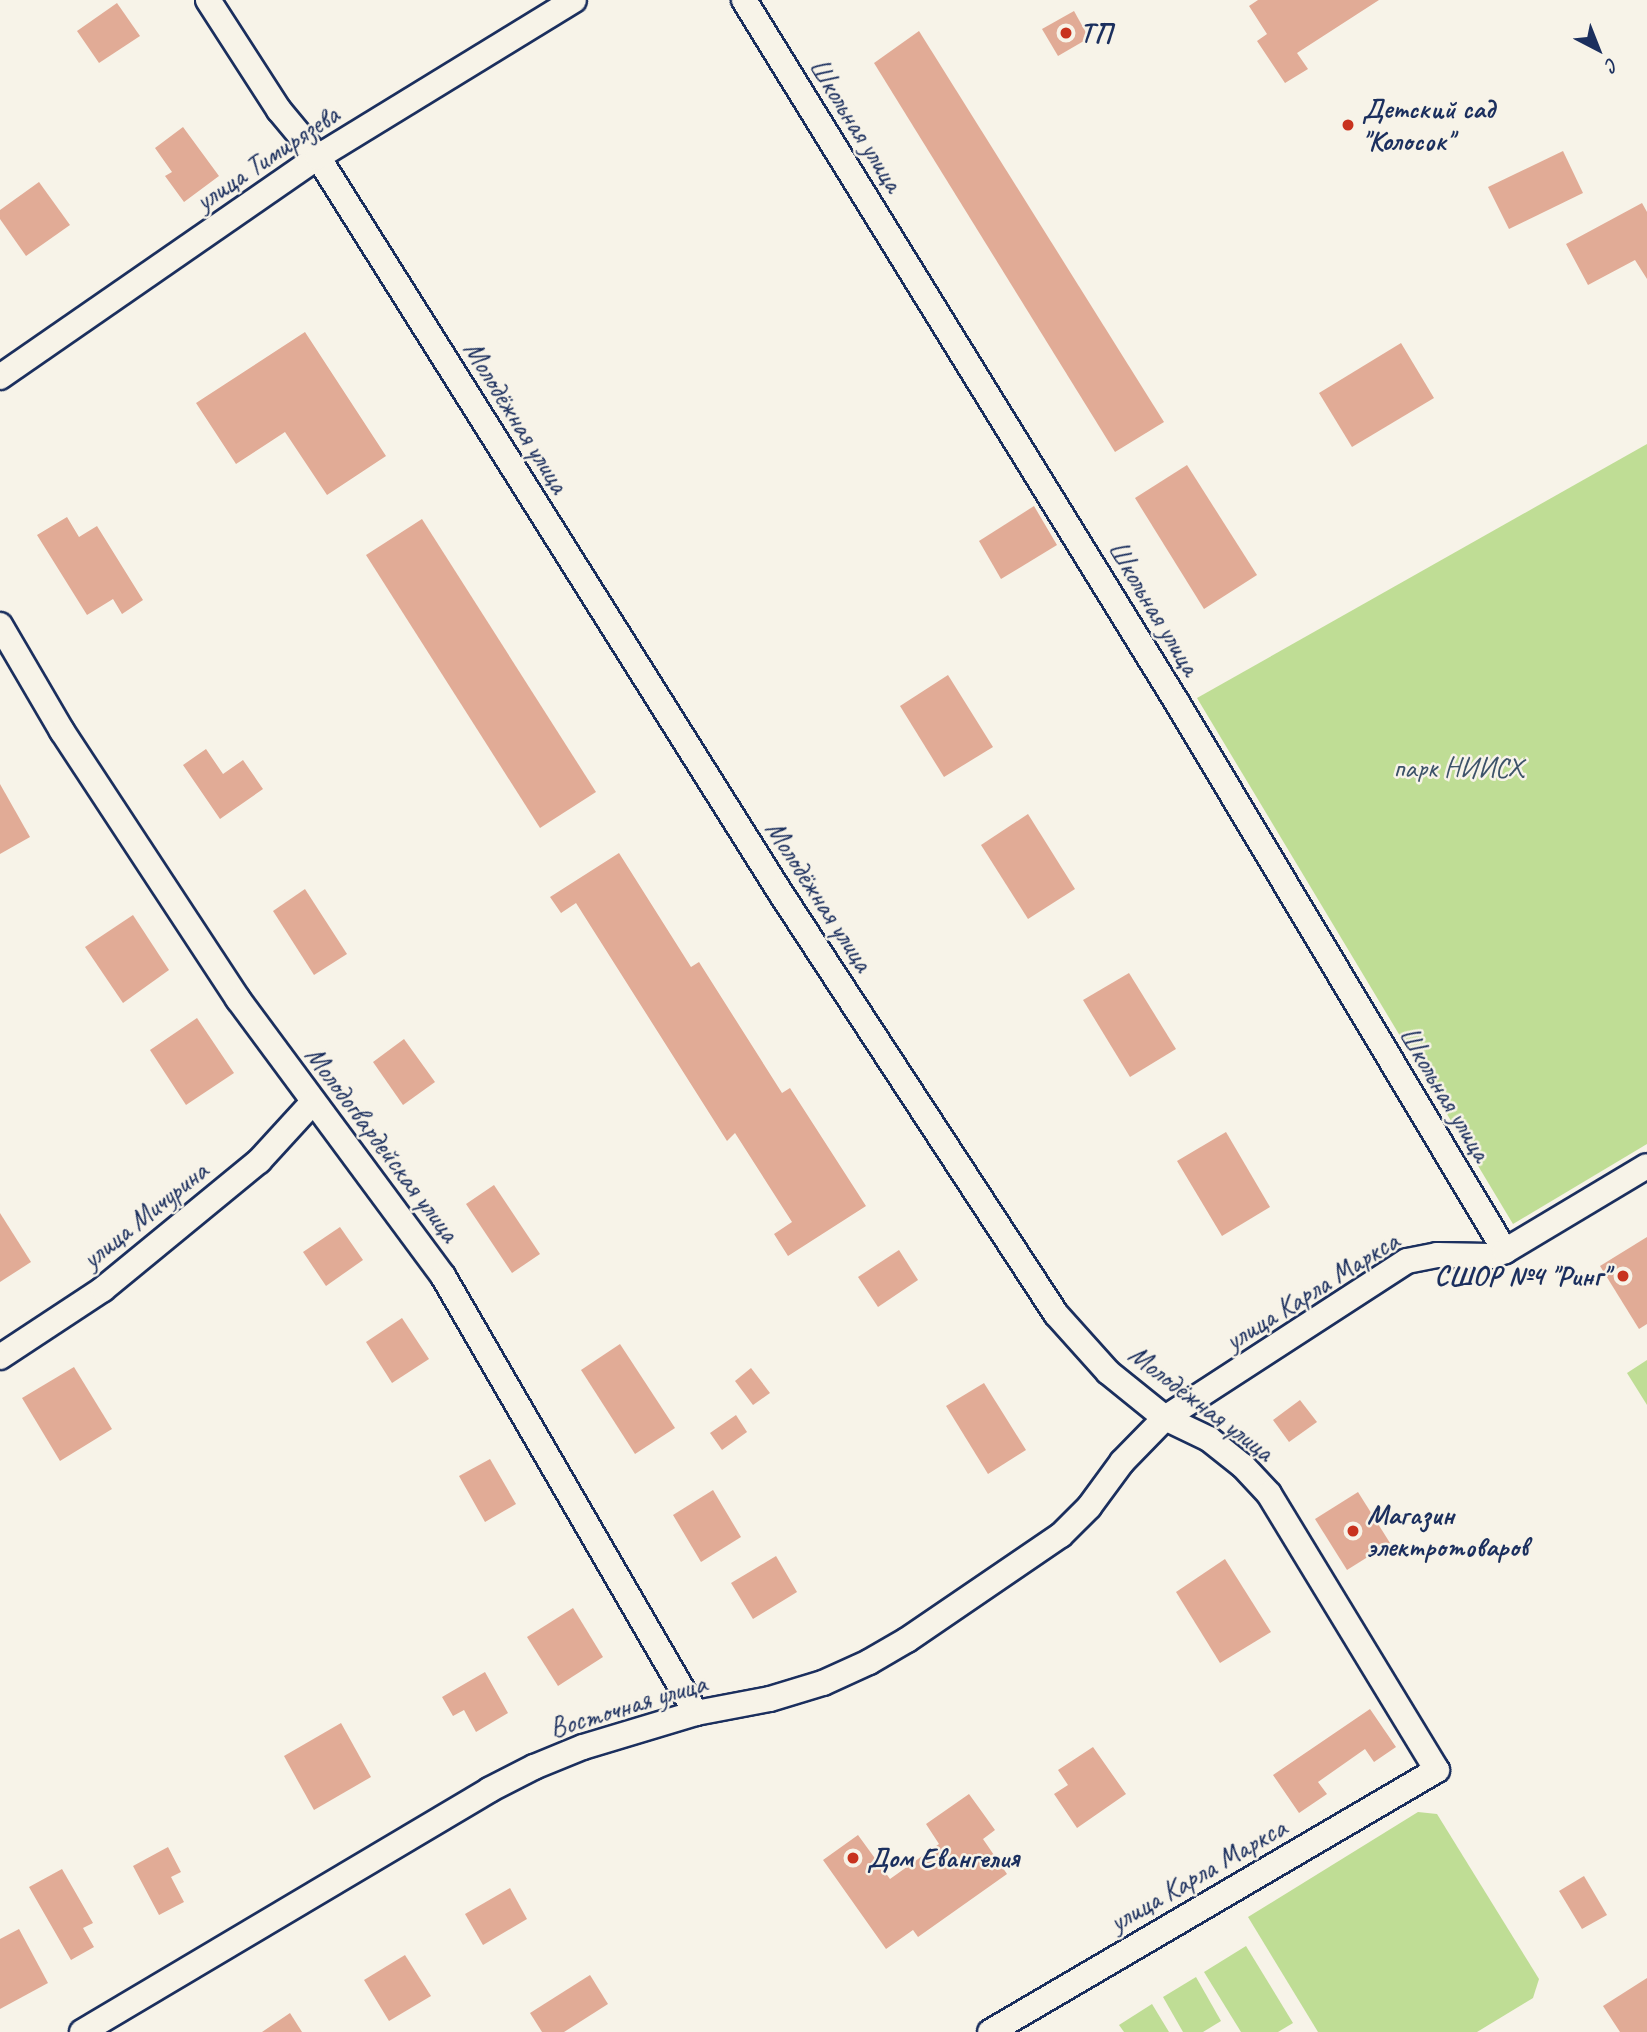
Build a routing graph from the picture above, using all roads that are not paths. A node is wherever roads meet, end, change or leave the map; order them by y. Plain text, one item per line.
1 (208, 0) edge
2 (574, 0) edge
3 (744, 0) edge
4 (318, 157) junction
5 (0, 377) edge
6 (0, 625) edge
7 (313, 1101) junction
8 (1647, 1166) edge
9 (1504, 1251) junction
10 (0, 1357) edge
11 (1165, 1418) junction
12 (696, 1713) junction
13 (1437, 1770) joint
14 (98, 2028) edge
15 (990, 2032) edge

1 - 4 street, Молодёжная улица
2 - 4 street, улица Тимирязева
3 - 9 street, Школьная улица
4 - 5 street, улица Тимирязева
4 - 11 street, Молодёжная улица
6 - 7 street, Молодогвардейская улица
7 - 10 street, улица Мичурина
7 - 12 street, Молодогвардейская улица
8 - 9 street, улица Карла Маркса
9 - 11 street, улица Карла Маркса
11 - 12 street, Восточная улица
11 - 13 street, Молодёжная улица
12 - 14 street, Восточная улица
13 - 15 street, улица Карла Маркса

